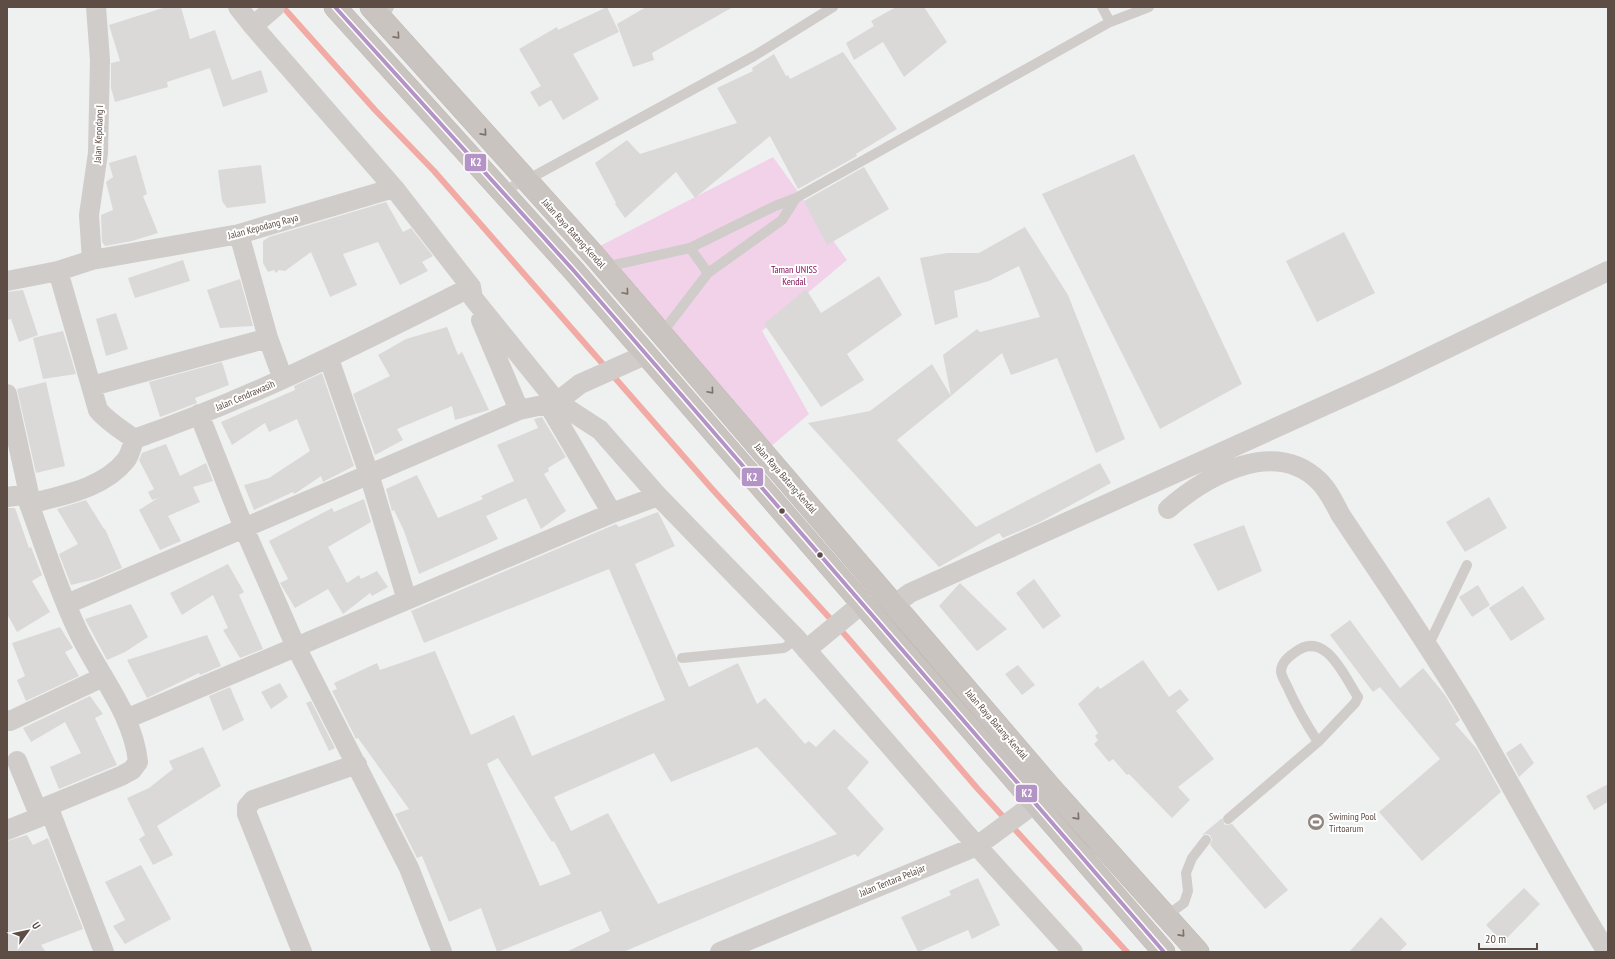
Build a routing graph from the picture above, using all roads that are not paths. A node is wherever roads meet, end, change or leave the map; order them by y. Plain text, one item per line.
1 (96, 7) edge
2 (238, 7) edge
3 (335, 7) edge
4 (833, 7) edge
5 (1102, 7) edge
6 (1149, 7) edge
7 (381, 11) edge
8 (263, 18) edge
9 (1110, 22) junction
10 (527, 180) junction
11 (394, 188) junction
12 (502, 191) junction
13 (796, 198) junction
14 (239, 234) junction
15 (690, 248) junction
16 (92, 260) junction
17 (605, 267) junction
18 (58, 271) junction
19 (1608, 271) edge
20 (708, 273) junction
21 (7, 281) edge
22 (472, 293) junction
23 (662, 333) junction
24 (268, 338) junction
25 (647, 354) junction
26 (329, 359) junction
27 (283, 379) junction
28 (92, 386) junction
29 (7, 394) edge
30 (552, 403) junction
31 (519, 410) junction
32 (199, 414) junction
33 (134, 439) junction
34 (369, 474) junction
35 (658, 496) junction
36 (7, 497) edge
37 (29, 499) junction
38 (1168, 508) dead end
39 (612, 513) junction
40 (244, 528) junction
41 (1467, 565) dead end
42 (407, 600) junction
43 (863, 603) junction
44 (67, 604) junction
45 (895, 604) junction
46 (806, 644) junction
47 (1428, 646) junction
48 (296, 647) junction
49 (682, 658) dead end
50 (103, 677) junction
51 (126, 719) junction
52 (7, 720) edge
53 (1318, 742) junction
54 (17, 761) dead end
55 (357, 764) junction
56 (1052, 788) junction
57 (1034, 804) junction
58 (44, 811) junction
59 (1228, 819) dead end
60 (7, 830) edge
61 (1206, 840) dead end
62 (981, 843) junction
63 (1166, 916) junction
64 (104, 952) edge
65 (302, 952) edge
66 (442, 952) edge
67 (720, 952) edge
68 (1073, 952) edge
69 (1164, 952) edge
70 (1198, 952) edge
71 (1607, 952) edge

1 - 16 street, Jalan Kepodang I
2 - 8 street
3 - 12 highway
4 - 10 lane
5 - 9 lane
6 - 9 lane
7 -> 10 highway, Jalan Raya Batang-Kendal
8 - 11 street
9 - 13 lane
10 - 12 lane
10 - 17 highway, Jalan Raya Batang-Kendal
11 - 14 street, Jalan Kepodang Raya
11 - 22 street
12 - 25 highway
13 - 15 lane
13 - 20 lane
14 - 16 street, Jalan Kepodang Raya
14 - 24 street
15 - 17 lane
15 - 20 lane
16 - 18 street, Jalan Kepodang Raya
17 -> 23 highway, Jalan Raya Batang-Kendal
18 - 21 street, Jalan Kepodang Raya
18 - 28 street
19 - 45 street
20 - 23 lane
22 - 26 street, Jalan Cendrawasih
22 - 30 street
22 - 31 street
23 -> 45 highway, Jalan Raya Batang-Kendal
24 - 27 street
24 - 28 street
25 - 30 street
25 - 43 highway
26 - 27 street, Jalan Cendrawasih
26 - 34 street
27 - 32 street, Jalan Cendrawasih
28 - 33 street
29 - 37 street
30 - 31 street
30 - 35 street
30 - 39 street
31 - 34 street
32 - 33 street, Jalan Cendrawasih
32 - 40 street
33 - 37 street
34 - 40 street
34 - 42 street
35 - 39 street
35 - 46 street
36 - 37 street
37 - 44 street
38 - 47 street
39 - 42 street
40 - 44 street
40 - 48 street
41 - 47 lane
42 - 48 street
43 - 46 street
43 - 57 highway
44 - 50 street
45 - 56 highway, Jalan Raya Batang-Kendal
46 - 49 lane
46 - 62 street
47 - 71 street
48 - 51 street
48 - 55 street
50 - 51 street
50 - 52 street
51 - 58 street
53 - 53 lane
53 - 59 lane
54 - 58 street
55 - 65 street
55 - 66 street
56 - 57 street, Jalan Tentara Pelajar
56 -> 63 highway, Jalan Raya Batang-Kendal
57 - 62 street, Jalan Tentara Pelajar
57 - 69 highway
58 - 60 street
58 - 64 street
61 - 63 lane
62 - 67 street, Jalan Tentara Pelajar
62 - 68 street
63 -> 70 highway, Jalan Raya Batang-Kendal

